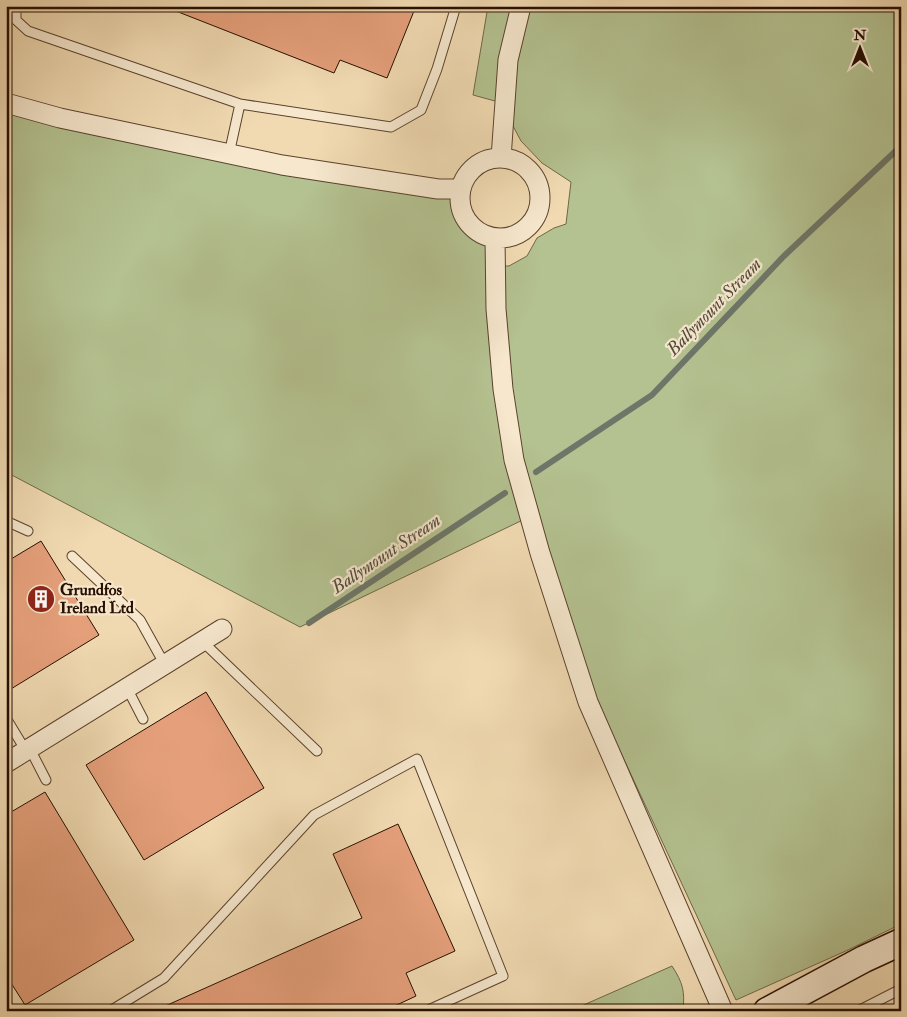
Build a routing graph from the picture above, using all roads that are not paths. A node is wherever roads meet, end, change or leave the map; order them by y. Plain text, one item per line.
1 (16, 6) edge
2 (456, 6) edge
3 (521, 6) edge
4 (6, 103) edge
5 (240, 104) junction
6 (229, 154) junction
7 (501, 158) junction
8 (461, 188) junction
9 (495, 238) junction
10 (6, 521) edge
11 (28, 532) dead end
12 (72, 556) dead end
13 (222, 629) dead end
14 (202, 641) junction
15 (165, 665) junction
16 (126, 688) junction
17 (6, 718) edge
18 (143, 719) dead end
19 (28, 750) junction
20 (317, 751) dead end
21 (6, 763) edge
22 (46, 780) dead end
23 (901, 942) edge
24 (901, 990) edge
25 (110, 1011) edge
26 (426, 1011) edge
27 (723, 1011) edge
28 (767, 1011) edge
29 (858, 1011) edge

1 - 5 lane
2 - 5 lane
3 - 7 street
4 - 6 street
5 - 6 lane
6 - 8 street
7 - 8 street
7 - 9 street
8 - 9 street
9 - 27 street
10 - 11 lane
12 - 15 lane
13 - 14 street
14 - 15 street
14 - 20 lane
15 - 16 street
16 - 18 lane
16 - 19 street
17 - 19 lane
19 - 21 street
19 - 22 lane
23 - 28 street
24 - 29 lane
25 - 26 lane

